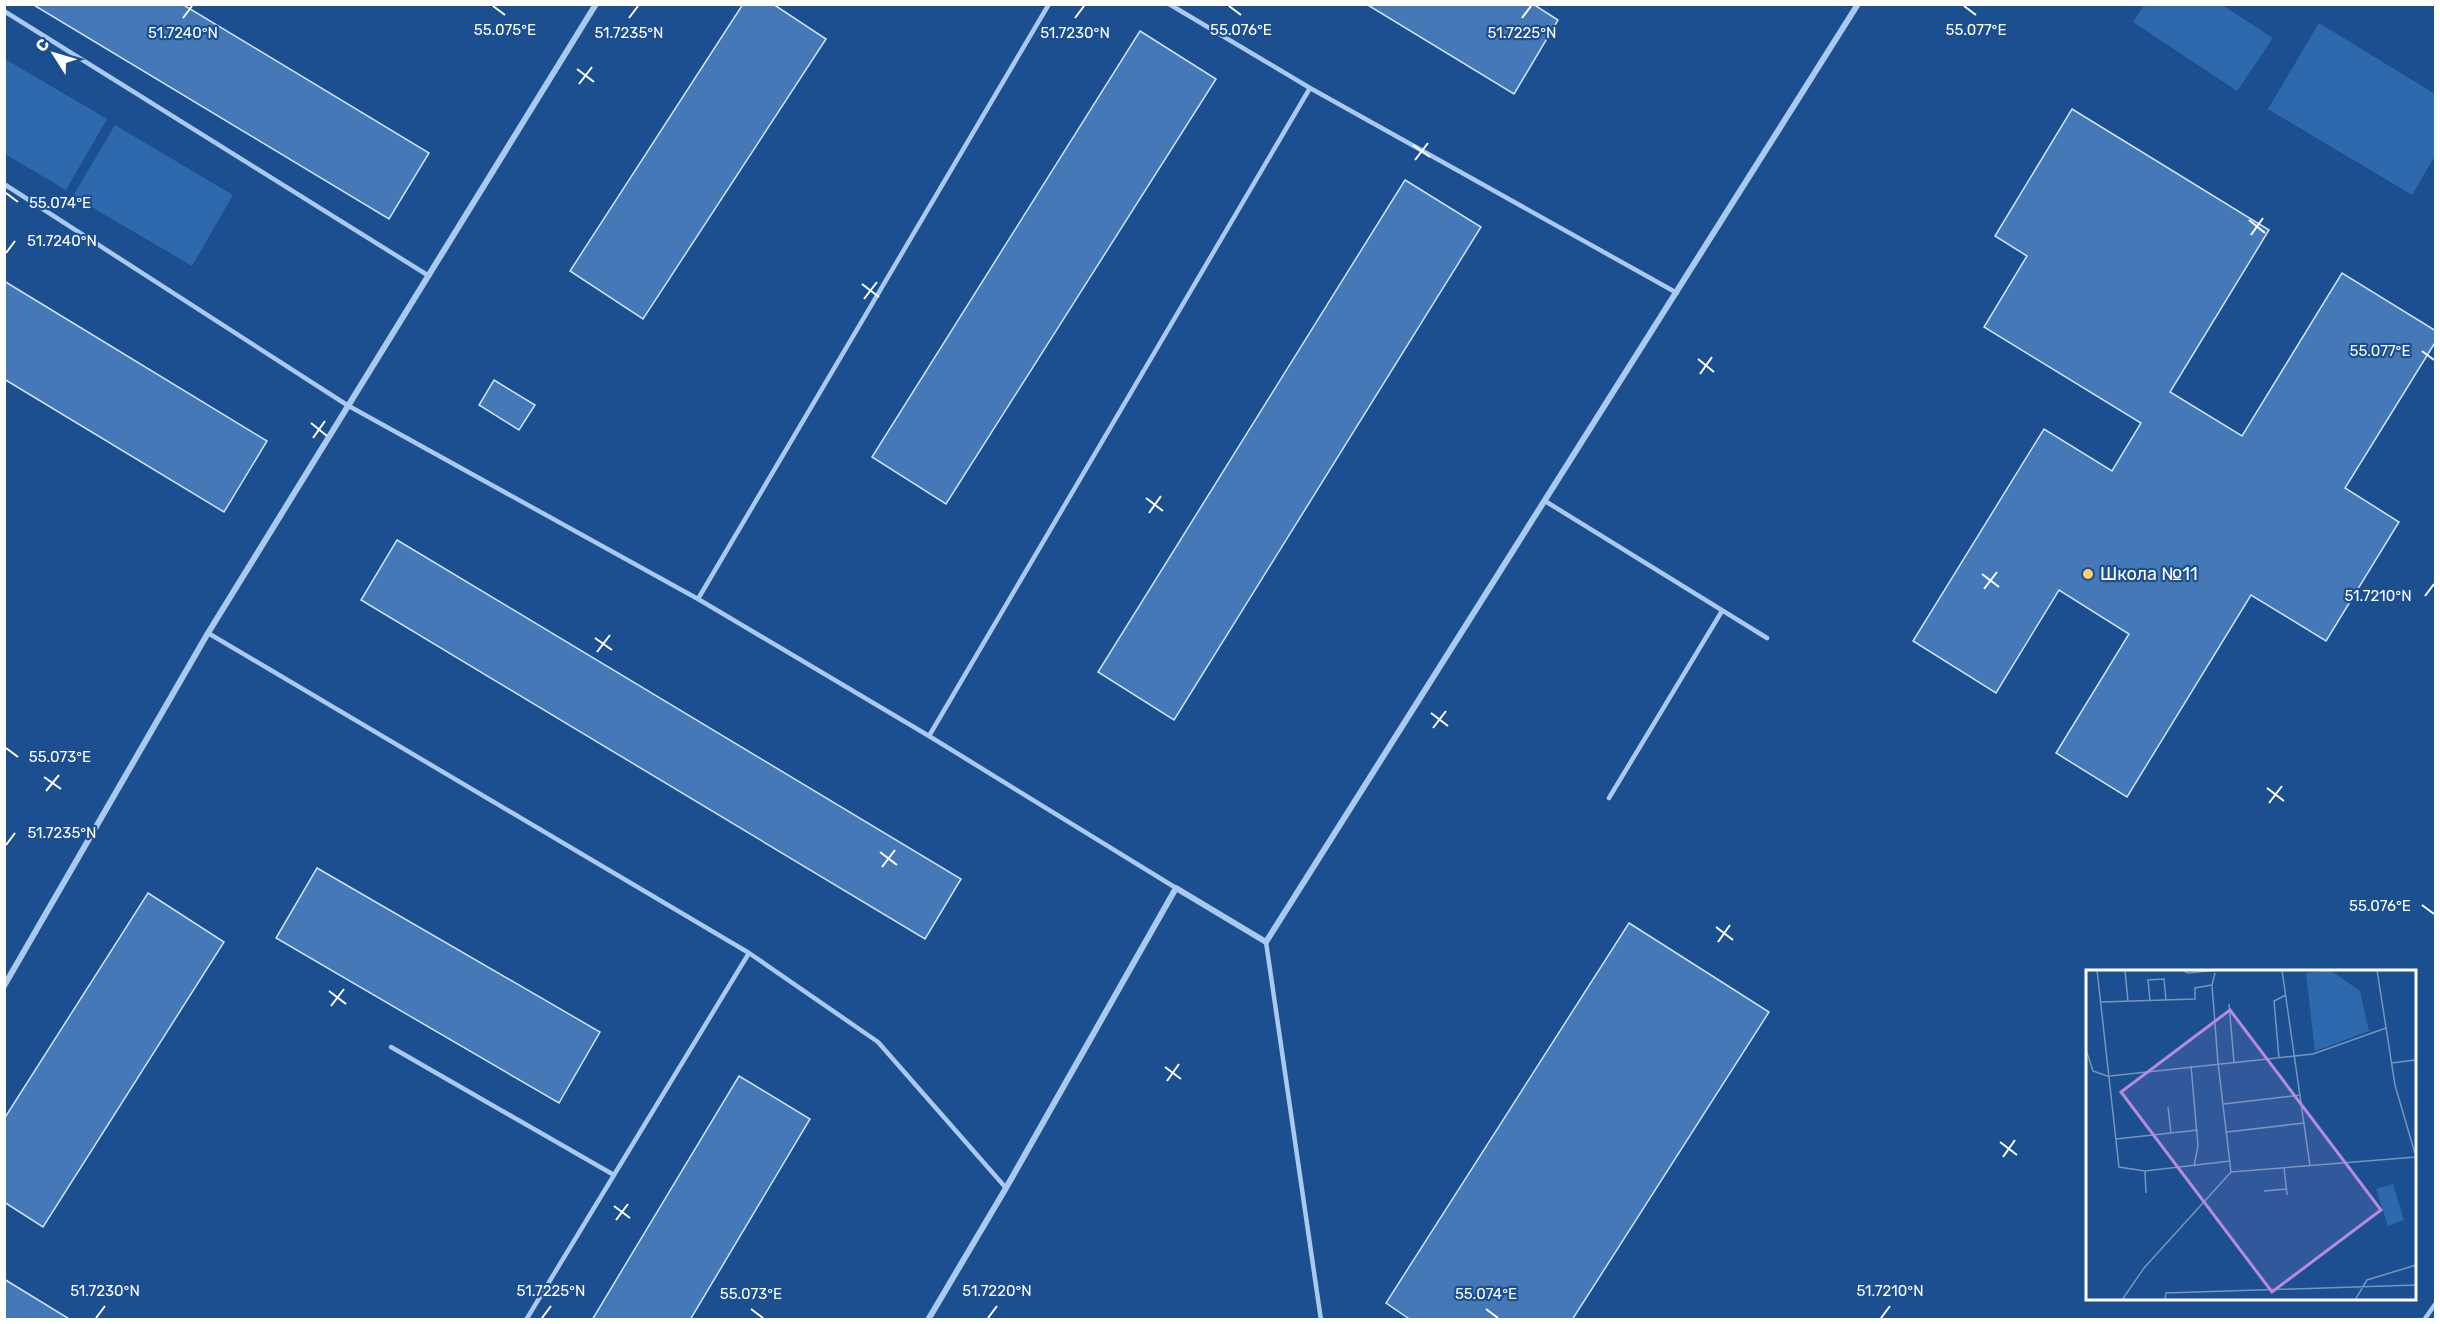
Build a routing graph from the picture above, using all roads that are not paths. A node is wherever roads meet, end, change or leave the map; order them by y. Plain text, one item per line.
1 (596, 4) edge
2 (1049, 4) edge
3 (1169, 4) edge
4 (1858, 4) edge
5 (4, 10) edge
6 (1310, 88) junction
7 (4, 184) edge
8 (429, 276) junction
9 (1677, 293) junction
10 (347, 405) junction
11 (1545, 501) junction
12 (698, 599) junction
13 (1722, 611) junction
14 (208, 633) junction
15 (1767, 638) dead end
16 (929, 736) junction
17 (1609, 798) dead end
18 (1176, 888) junction
19 (1266, 942) junction
20 (749, 953) junction
21 (4, 986) edge
22 (391, 1047) dead end
23 (614, 1174) junction
24 (1006, 1188) junction
25 (2436, 1303) edge
26 (526, 1320) edge
27 (928, 1320) edge
28 (1321, 1320) edge
29 (2424, 1320) edge

1 - 8 street
2 - 12 lane
3 - 6 lane
4 - 9 street
5 - 8 lane
6 - 9 lane
6 - 16 lane
7 - 10 lane
8 - 10 street
9 - 11 street
10 - 12 lane
10 - 14 street
11 - 13 lane
11 - 19 street
12 - 16 lane
13 - 15 lane
13 - 17 lane
14 - 20 lane
14 - 21 street
16 - 18 lane
18 - 19 street
18 - 24 street
19 - 28 lane
20 - 23 lane
20 - 24 lane
22 - 23 lane
23 - 26 lane
24 - 27 street
25 - 29 lane

